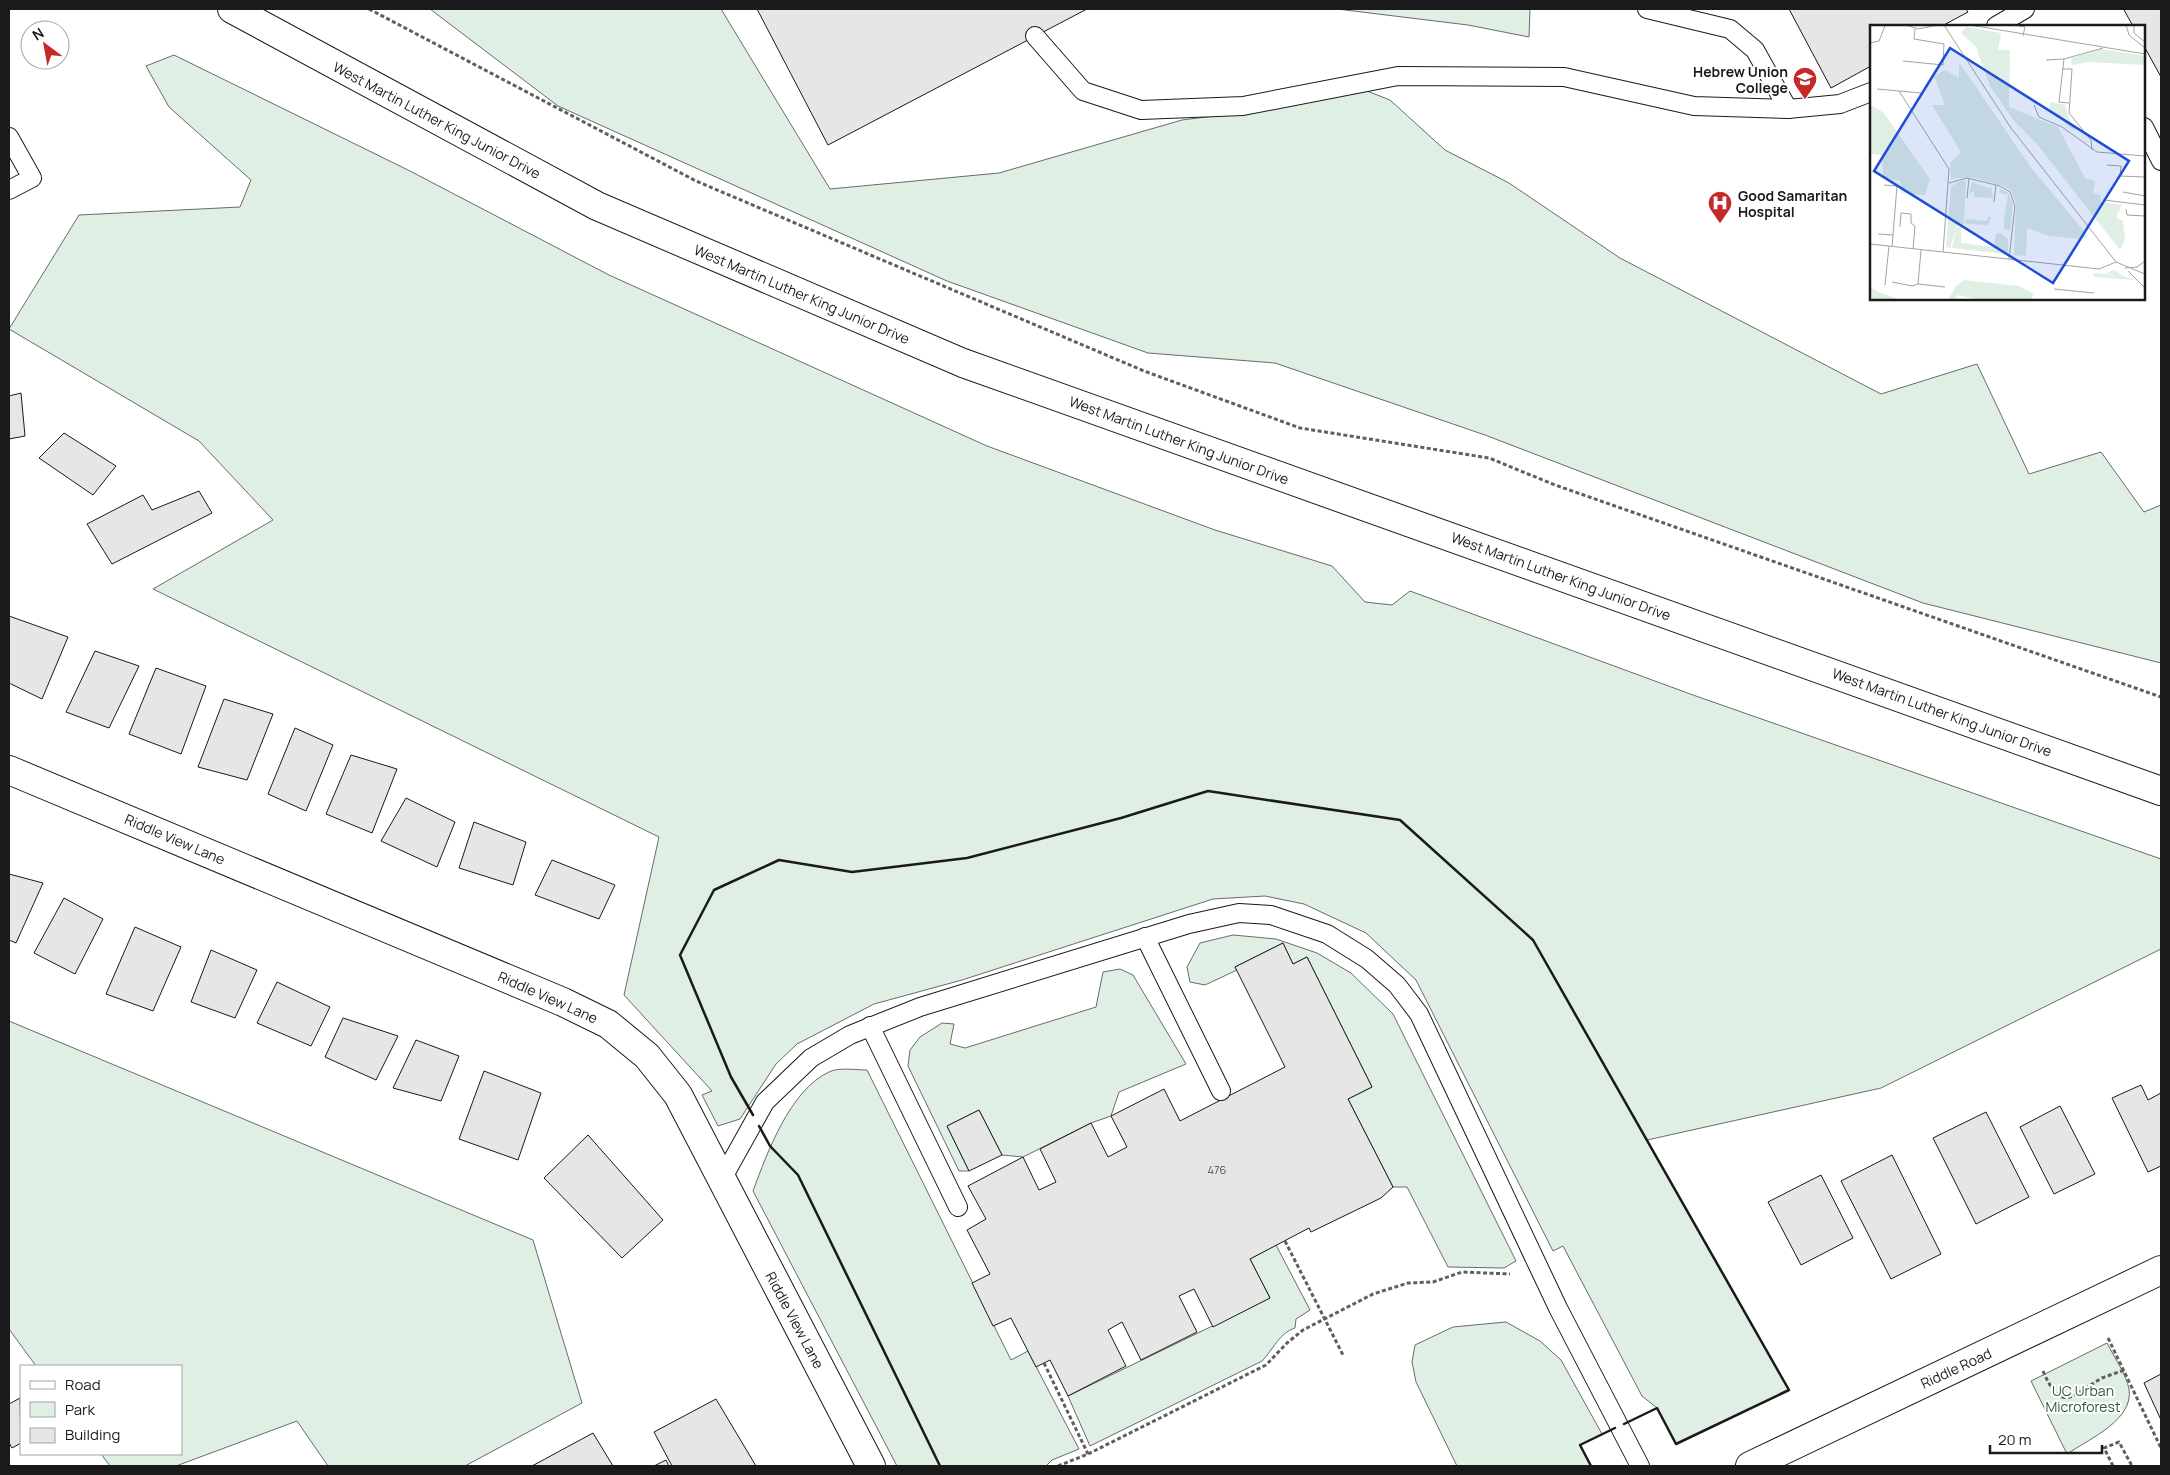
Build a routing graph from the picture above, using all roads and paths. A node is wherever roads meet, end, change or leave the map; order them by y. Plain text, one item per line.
1 (232, 9) edge
2 (369, 9) edge
3 (1647, 9) edge
4 (2025, 9) edge
5 (1998, 25) edge
6 (1035, 36) dead end
7 (1870, 92) edge
8 (1788, 109) junction
9 (2145, 129) edge
10 (9, 137) edge
11 (2161, 161) edge
12 (9, 190) edge
13 (2161, 698) edge
14 (9, 770) edge
15 (2161, 790) edge
16 (1145, 937) junction
17 (870, 1026) junction
18 (1221, 1091) dead end
19 (722, 1180) junction
20 (958, 1207) dead end
21 (1284, 1241) dead end
22 (2161, 1270) edge
23 (1540, 1271) junction
24 (1324, 1318) junction
25 (2108, 1338) dead end
26 (1343, 1355) dead end
27 (1044, 1363) dead end
28 (2124, 1370) junction
29 (2043, 1371) dead end
30 (2161, 1448) edge
31 (1088, 1454) junction
32 (871, 1466) edge
33 (1058, 1466) edge
34 (1640, 1466) edge
35 (1750, 1466) edge
36 (2113, 1466) edge
37 (2132, 1466) edge

1 - 15 main road, West Martin Luther King Junior Drive
2 - 13 path
3 - 8 lane
4 - 5 lane
6 - 8 lane
7 - 8 lane
9 - 11 lane
10 - 12 lane
14 - 19 main road, Riddle View Lane
16 - 17 lane
16 - 18 lane
16 - 23 lane
17 - 19 lane
17 - 20 lane
19 - 32 main road, Riddle View Lane
21 - 24 path
22 - 35 main road, Riddle Road
23 - 24 path
23 - 34 lane
24 - 26 path
24 - 31 path
25 - 28 path
27 - 31 path
28 - 29 path
28 - 30 path
31 - 33 path
36 - 37 path

